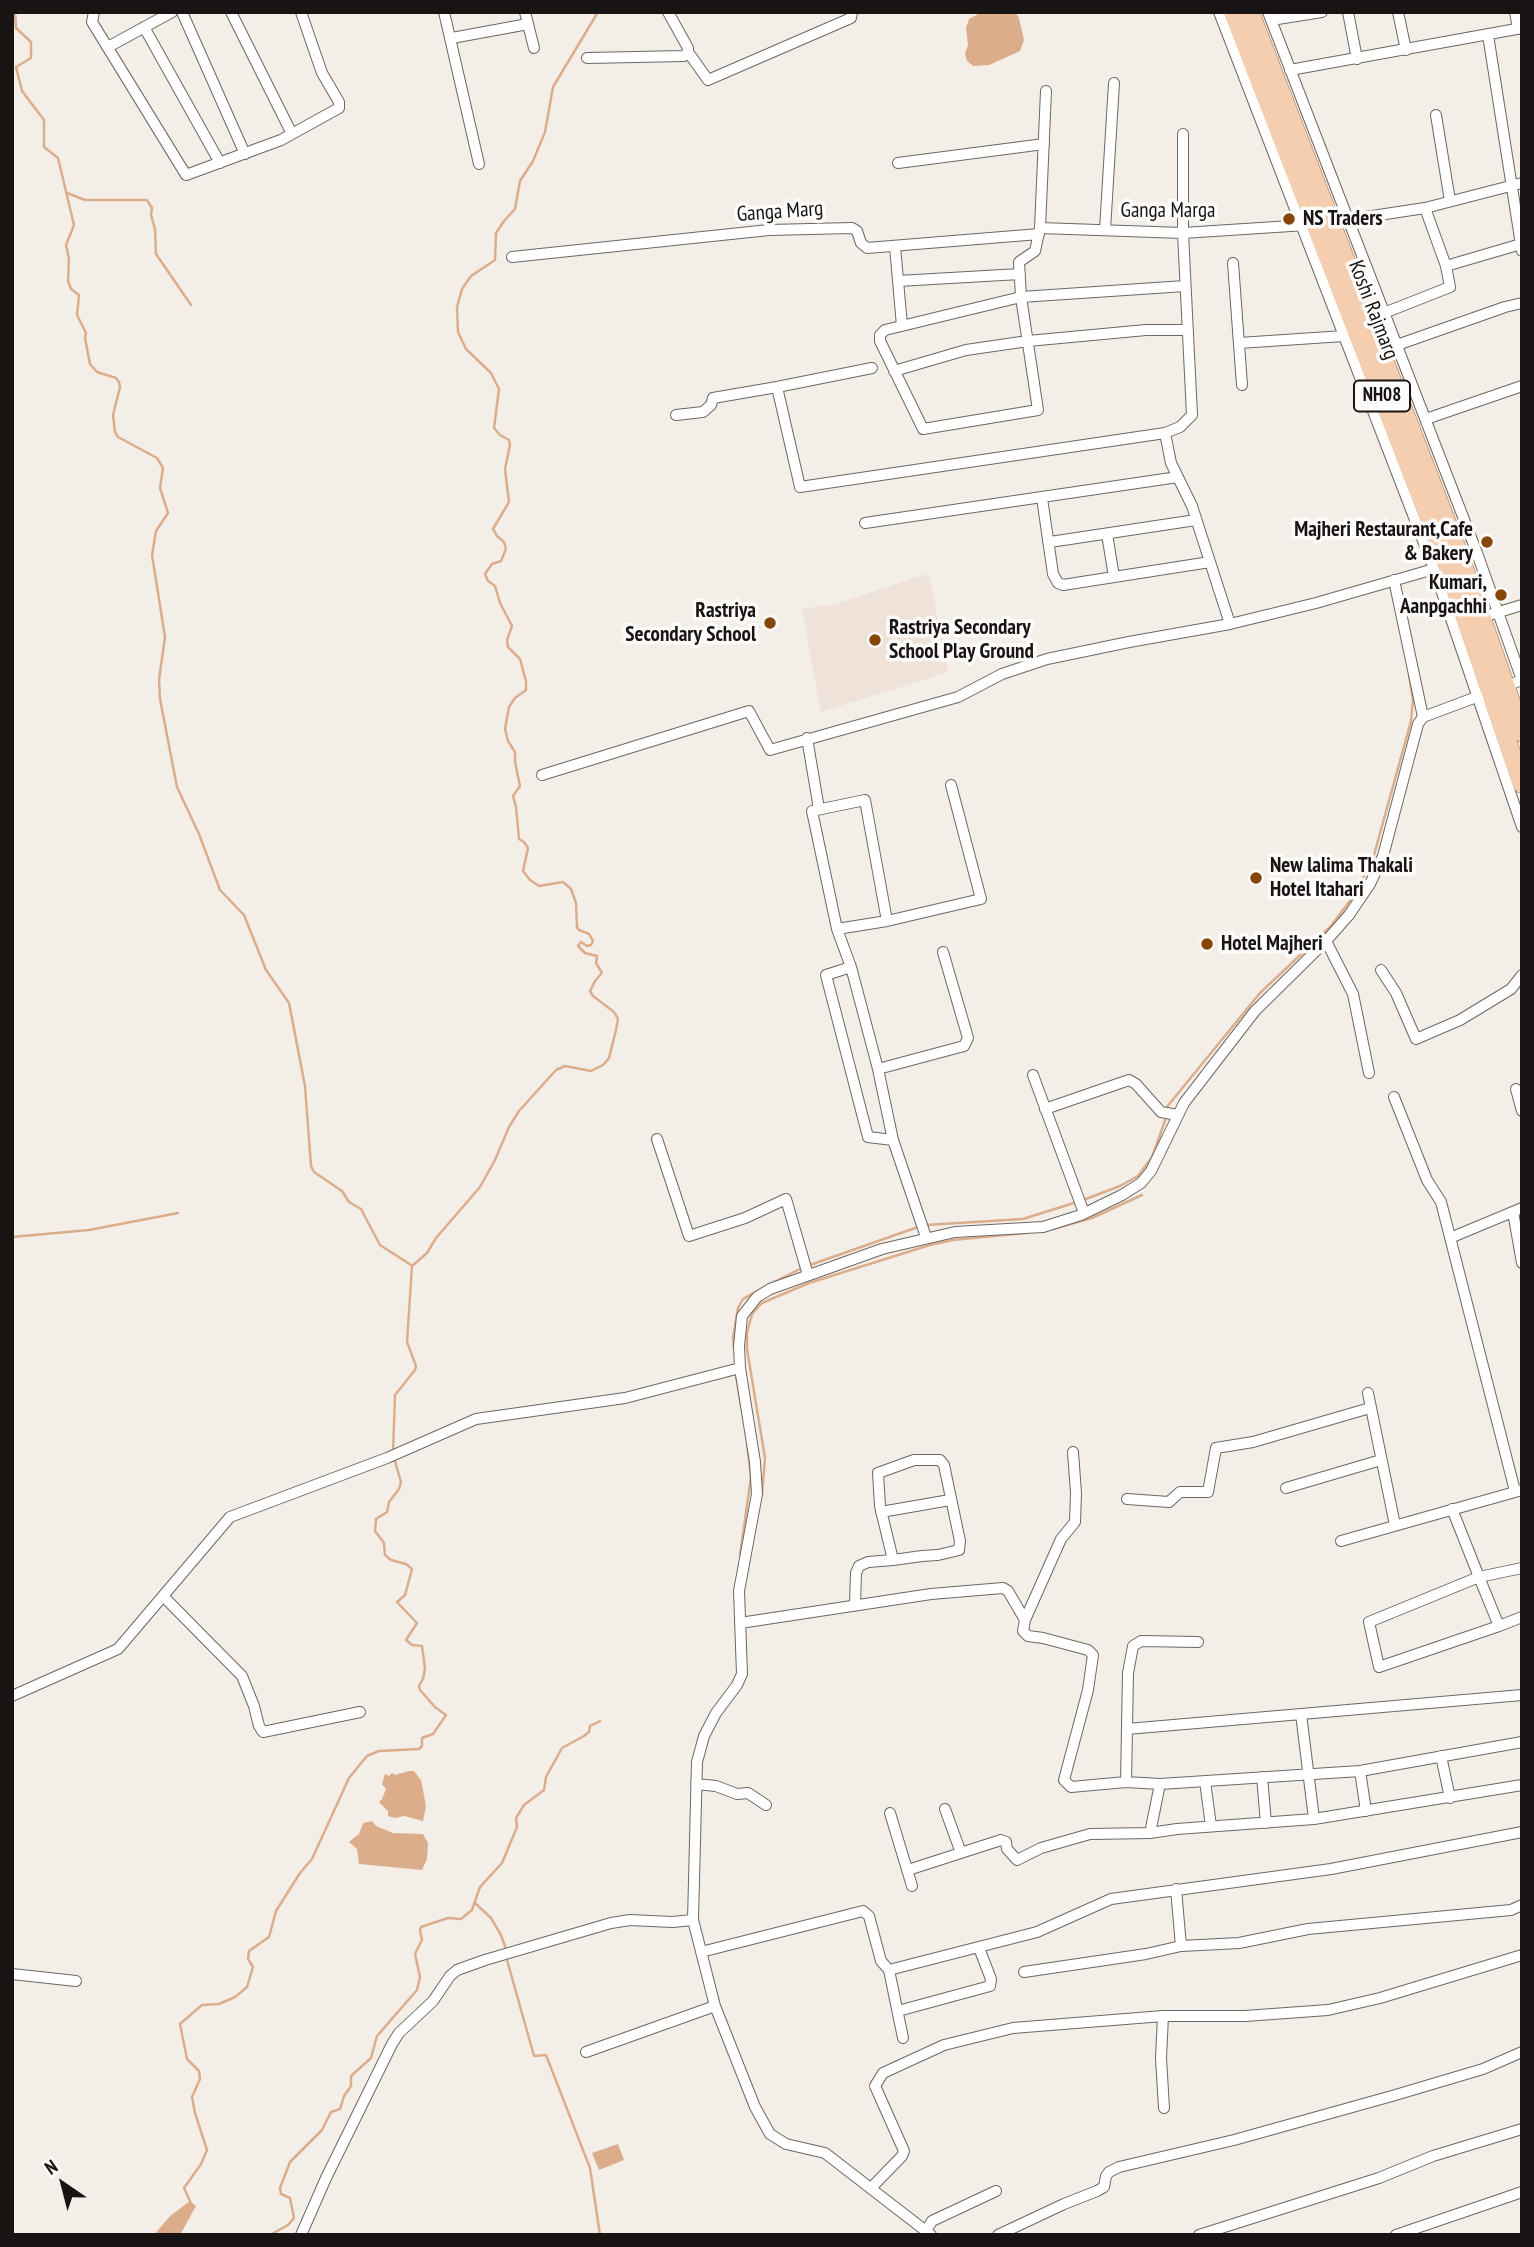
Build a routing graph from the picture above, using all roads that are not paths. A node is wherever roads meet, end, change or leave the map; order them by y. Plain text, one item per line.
1 (94, 12) edge
2 (172, 12) edge
3 (182, 12) edge
4 (231, 12) edge
5 (301, 12) edge
6 (444, 12) edge
7 (668, 12) edge
8 (852, 12) edge
9 (1219, 12) edge
10 (1233, 12) edge
11 (1250, 12) edge
12 (1322, 12) edge
13 (1348, 12) edge
14 (1398, 12) edge
15 (1515, 12) edge
16 (1270, 16) edge
17 (527, 18) edge
18 (144, 27) junction
19 (1520, 29) edge
20 (1488, 35) junction
21 (452, 38) junction
22 (108, 47) junction
23 (534, 48) dead end
24 (1406, 50) junction
25 (688, 52) junction
26 (587, 58) dead end
27 (1357, 59) junction
28 (1290, 70) junction
29 (1114, 83) dead end
30 (1046, 91) dead end
31 (1436, 115) dead end
32 (291, 132) junction
33 (1183, 134) dead end
34 (1044, 145) junction
35 (245, 154) junction
36 (220, 163) junction
37 (898, 163) dead end
38 (479, 164) dead end
39 (1517, 184) edge
40 (1450, 201) junction
41 (1425, 208) junction
42 (1324, 223) junction
43 (1105, 230) junction
44 (1040, 231) junction
45 (1183, 233) junction
46 (895, 246) junction
47 (1521, 247) edge
48 (512, 257) dead end
49 (1233, 263) dead end
50 (1446, 266) junction
51 (1020, 274) junction
52 (898, 281) junction
53 (1185, 286) junction
54 (1021, 297) junction
55 (1522, 303) edge
56 (1384, 313) junction
57 (902, 326) junction
58 (1188, 330) junction
59 (1344, 336) junction
60 (1028, 341) junction
61 (1239, 343) junction
62 (1397, 345) junction
63 (872, 369) dead end
64 (894, 371) junction
65 (1242, 385) dead end
66 (1522, 386) edge
67 (777, 387) junction
68 (676, 415) dead end
69 (1426, 419) junction
70 (1164, 433) junction
71 (1178, 477) junction
72 (1042, 498) junction
73 (1196, 520) junction
74 (865, 523) dead end
75 (1107, 534) junction
76 (1050, 542) junction
77 (1210, 562) junction
78 (1434, 569) junction
79 (1114, 577) junction
80 (1394, 580) junction
81 (1522, 605) edge
82 (1469, 621) junction
83 (1230, 624) junction
84 (1504, 687) edge
85 (1423, 717) junction
86 (1522, 733) edge
87 (807, 738) junction
88 (542, 775) dead end
89 (1522, 784) edge
90 (951, 785) dead end
91 (819, 809) junction
92 (1522, 827) edge
93 (887, 921) junction
94 (837, 929) junction
95 (1326, 942) junction
96 (943, 952) dead end
97 (851, 967) junction
98 (1381, 970) dead end
99 (1522, 975) edge
100 (878, 1069) junction
101 (1369, 1073) dead end
102 (1033, 1075) dead end
103 (1516, 1089) dead end
104 (1394, 1097) dead end
105 (1045, 1109) junction
106 (1522, 1111) edge
107 (1178, 1115) junction
108 (657, 1139) dead end
109 (893, 1140) junction
110 (1517, 1210) edge
111 (1084, 1213) junction
112 (926, 1237) junction
113 (1450, 1238) junction
114 (1522, 1263) edge
115 (808, 1275) junction
116 (740, 1367) junction
117 (1368, 1393) dead end
118 (1370, 1408) junction
119 (1073, 1452) dead end
120 (1381, 1460) junction
121 (1286, 1488) dead end
122 (1519, 1491) edge
123 (1127, 1499) dead end
124 (950, 1500) junction
125 (1452, 1509) junction
126 (881, 1512) junction
127 (1395, 1525) junction
128 (1341, 1541) dead end
129 (893, 1560) junction
130 (1522, 1568) edge
131 (1479, 1577) junction
132 (163, 1596) junction
133 (855, 1605) junction
134 (1522, 1617) edge
135 (1025, 1620) junction
136 (740, 1623) junction
137 (1499, 1626) junction
138 (1198, 1642) dead end
139 (1522, 1695) edge
140 (12, 1696) edge
141 (360, 1712) dead end
142 (1301, 1714) junction
143 (1127, 1729) junction
144 (1522, 1742) edge
145 (1441, 1756) junction
146 (1360, 1772) junction
147 (1307, 1774) junction
148 (1262, 1777) junction
149 (1205, 1781) junction
150 (1126, 1782) junction
151 (1160, 1783) junction
152 (695, 1784) junction
153 (1522, 1785) edge
154 (1450, 1798) junction
155 (766, 1805) dead end
156 (945, 1809) dead end
157 (1366, 1811) junction
158 (890, 1814) dead end
159 (1314, 1819) junction
160 (1266, 1823) junction
161 (1211, 1826) junction
162 (1522, 1832) edge
163 (1150, 1833) junction
164 (961, 1853) junction
165 (908, 1870) junction
166 (912, 1886) dead end
167 (1176, 1889) junction
168 (1522, 1905) edge
169 (692, 1920) junction
170 (1181, 1946) junction
171 (979, 1948) junction
172 (701, 1952) junction
173 (1522, 1955) edge
174 (889, 1970) junction
175 (1024, 1972) dead end
176 (12, 1974) edge
177 (76, 1981) dead end
178 (715, 2006) junction
179 (898, 2011) junction
180 (1163, 2017) junction
181 (903, 2038) dead end
182 (586, 2052) dead end
183 (1522, 2052) edge
184 (1164, 2108) dead end
185 (1522, 2129) edge
186 (871, 2188) junction
187 (996, 2191) dead end
188 (1522, 2192) edge
189 (928, 2233) edge
190 (301, 2235) edge
191 (998, 2235) edge
192 (1199, 2235) edge
193 (1396, 2235) edge

1 - 22 street
2 - 18 street
3 - 35 street
4 - 32 street
5 - 32 street
6 - 21 street
7 - 25 street
8 - 25 street
9 - 42 street
10 - 42 main road, Koshi Rajmarg / NH08
11 - 42 main road, Koshi Rajmarg / NH08
12 - 16 street
13 - 27 street
14 - 24 street
15 - 19 street
16 - 28 street
17 - 21 street
17 - 23 street
18 - 22 street
18 - 36 street
19 - 20 street
20 - 24 street
20 - 39 street
21 - 38 street
22 - 36 street
24 - 27 street
25 - 26 street
27 - 28 street
28 - 42 street
29 - 43 street
30 - 34 street
31 - 40 street
32 - 35 street
33 - 45 street
34 - 37 street
34 - 44 street
35 - 36 street
39 - 40 street, Ganga Marga
39 - 47 street
40 - 41 street, Ganga Marga
41 - 42 street, Ganga Marga
41 - 50 street
42 - 45 street, Ganga Marga
42 - 56 street
42 - 59 street
42 - 82 main road, Koshi Rajmarg / NH08
43 - 44 street, Ganga Marga
43 - 45 street, Ganga Marga
44 - 46 street, Ganga Marg
44 - 51 street
45 - 53 street
46 - 48 street, Ganga Marg
46 - 52 street
47 - 50 street
49 - 61 street
50 - 56 street
51 - 52 street
51 - 54 street
52 - 57 street
53 - 54 street
53 - 58 street
54 - 57 street
54 - 60 street
55 - 62 street
56 - 62 street
57 - 64 street
58 - 60 street
58 - 70 street
59 - 61 street
59 - 78 street
60 - 64 street
60 - 64 street
61 - 65 street
62 - 69 street
63 - 67 street
66 - 69 street
67 - 68 street
67 - 70 street
69 - 82 street
70 - 71 street
71 - 72 street
71 - 73 street
72 - 74 street
72 - 76 street
73 - 75 street
73 - 77 street
75 - 76 street
75 - 79 street
76 - 79 street
77 - 79 street
77 - 83 street
78 - 80 street
78 - 82 street
80 - 83 street
80 - 85 street
81 - 82 street
82 - 84 main road, Koshi Rajmarg / NH08
82 - 84 street
83 - 87 street
84 - 85 street
84 - 86 main road, Koshi Rajmarg / NH08
84 - 89 main road, Koshi Rajmarg / NH08
84 - 92 street
85 - 95 street
87 - 88 street
87 - 91 street
90 - 93 street
91 - 93 street
91 - 94 street
93 - 94 street
94 - 97 street
95 - 101 street
95 - 107 street
96 - 100 street
97 - 100 street
97 - 109 street
98 - 99 street
100 - 109 street
102 - 105 street
103 - 106 street
104 - 113 street
105 - 107 street
105 - 111 street
107 - 111 street
108 - 115 street
109 - 112 street
110 - 113 street
110 - 114 street
111 - 112 street
112 - 115 street
113 - 122 street
115 - 116 street
116 - 132 street
116 - 136 street
117 - 118 street
118 - 120 street
118 - 123 street
119 - 135 street
120 - 121 street
120 - 127 street
122 - 125 street
124 - 126 street
124 - 126 street
124 - 129 street
125 - 127 street
125 - 131 street
126 - 129 street
127 - 128 street
129 - 133 street
130 - 131 street
131 - 137 street
131 - 137 street
132 - 140 street
132 - 141 street
133 - 135 street
133 - 136 street
134 - 137 street
135 - 150 street
136 - 152 street
138 - 143 street
139 - 142 street
142 - 143 street
142 - 147 street
143 - 150 street
144 - 145 street
145 - 146 street
145 - 154 street
146 - 147 street
146 - 157 street
147 - 148 street
147 - 159 street
148 - 149 street
148 - 160 street
149 - 151 street
149 - 161 street
150 - 151 street
151 - 163 street
152 - 155 street
152 - 169 street
153 - 154 street
154 - 157 street
156 - 164 street
157 - 159 street
158 - 165 street
159 - 160 street
160 - 161 street
161 - 163 street
162 - 167 street
163 - 164 street
164 - 165 street
165 - 166 street
167 - 170 street
167 - 171 street
168 - 170 street
169 - 172 street
169 - 190 street
170 - 175 street
171 - 174 street
171 - 179 street
172 - 174 street
172 - 178 street
173 - 180 street
174 - 179 street
176 - 177 street
178 - 182 street
178 - 186 street
179 - 181 street
180 - 184 street
180 - 186 street
183 - 191 street
185 - 192 street
186 - 189 street
187 - 189 street
188 - 193 street

